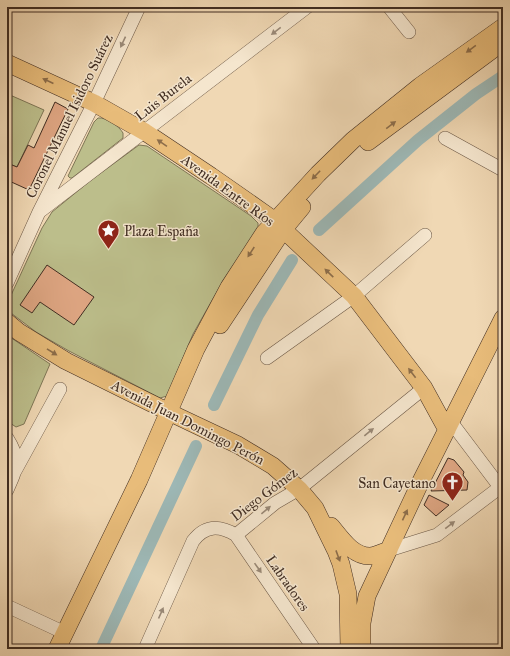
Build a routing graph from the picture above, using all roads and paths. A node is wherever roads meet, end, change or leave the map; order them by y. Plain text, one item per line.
1 (140, 7) edge
2 (307, 7) edge
3 (389, 7) edge
4 (503, 27) edge
5 (408, 32) dead end
6 (503, 42) edge
7 (7, 63) edge
8 (94, 103) junction
9 (145, 132) junction
10 (446, 138) dead end
11 (503, 170) edge
12 (39, 212) junction
13 (279, 226) junction
14 (425, 235) dead end
15 (7, 283) edge
16 (354, 296) junction
17 (503, 318) edge
18 (13, 327) edge
19 (267, 358) dead end
20 (424, 388) junction
21 (60, 389) dead end
22 (174, 415) junction
23 (449, 426) junction
24 (8, 440) edge
25 (15, 472) junction
26 (502, 488) edge
27 (299, 489) junction
28 (7, 490) edge
29 (315, 508) junction
30 (236, 535) junction
31 (389, 550) junction
32 (7, 606) edge
33 (64, 641) edge
34 (349, 641) edge
35 (57, 649) edge
36 (145, 649) edge
37 (314, 649) edge
38 (340, 649) edge
39 (362, 649) edge

1 -> 8 street, Coronel Manuel Isidoro Suárez
2 -> 9 street, Luis Burela
3 - 5 street
4 -> 13 main road
13 -> 6 main road
8 -> 7 main road, Avenida Entre Ríos
8 - 9 main road, Avenida Entre Ríos
8 - 12 street, Coronel Manuel Isidoro Suárez
9 - 12 street, Luis Burela
13 -> 9 main road, Avenida Entre Ríos
10 - 11 street
12 - 15 street, Coronel Manuel Isidoro Suárez
16 -> 13 main road, Avenida Entre Ríos
13 - 22 main road
14 - 16 street
16 - 19 street
20 -> 16 main road, Avenida Entre Ríos
17 - 23 main road
18 -> 22 main road, Avenida Juan Domingo Perón
20 - 23 main road, Avenida Entre Ríos
27 -> 20 street, Diego Gómez
21 - 25 street
22 - 27 main road, Avenida Juan Domingo Perón
22 - 33 main road
23 - 26 street
31 -> 23 main road
24 - 25 street
25 - 28 street
31 -> 26 street
27 - 29 main road, Avenida Juan Domingo Perón
30 -> 27 street, Diego Gómez
29 - 31 main road
29 -> 34 main road, Avenida Juan Domingo Perón
36 -> 30 street, Diego Gómez
30 -> 37 street, Labradores
31 - 39 main road
32 - 33 street
33 - 35 main road
34 - 38 street

